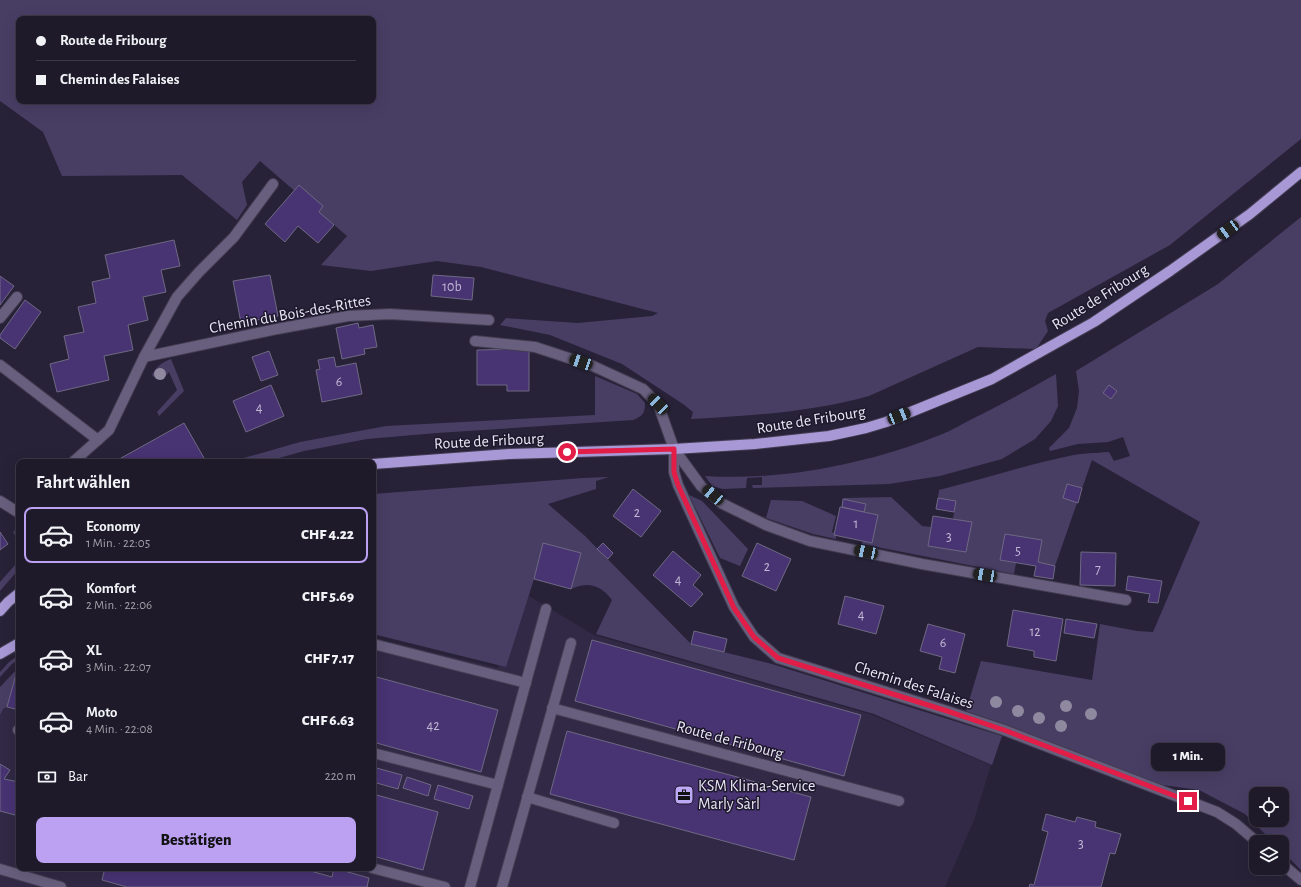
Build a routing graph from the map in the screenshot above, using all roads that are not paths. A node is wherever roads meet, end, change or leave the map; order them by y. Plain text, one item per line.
1 (1301, 172) edge
2 (273, 184) dead end
3 (17, 297) dead end
4 (0, 318) edge
5 (489, 320) dead end
6 (474, 341) dead end
7 (144, 357) junction
8 (0, 365) edge
9 (98, 440) junction
10 (674, 449) junction
11 (76, 459) edge
12 (376, 464) edge
13 (0, 501) edge
14 (16, 511) edge
15 (16, 596) edge
16 (1126, 600) dead end
17 (546, 609) dead end
18 (0, 612) edge
19 (571, 643) dead end
20 (16, 645) edge
21 (376, 645) edge
22 (0, 654) edge
23 (526, 683) junction
24 (552, 708) junction
25 (376, 754) edge
26 (498, 786) junction
27 (527, 797) junction
28 (899, 801) dead end
29 (614, 823) dead end
30 (1249, 835) edge
31 (0, 869) edge
32 (376, 869) edge
33 (1289, 870) edge
34 (1301, 880) edge
35 (61, 887) edge
36 (445, 887) edge
37 (470, 887) edge
38 (502, 887) edge

1 - 10 main road, Route de Fribourg
2 - 7 street
3 - 4 street
5 - 7 street, Chemin du Bois-des-Rittes
6 - 10 street
7 - 9 street
8 - 9 street
9 - 11 street
10 - 12 main road, Route de Fribourg
10 - 16 street
10 - 30 street, Chemin des Falaises
13 - 14 street
15 - 18 main road
17 - 23 street
19 - 24 street
20 - 22 main road
21 - 23 street
23 - 26 street
24 - 27 street
24 - 28 street, Route de Fribourg
25 - 26 street
26 - 37 street
27 - 29 street
27 - 38 street
31 - 35 street
32 - 36 street
33 - 34 street

